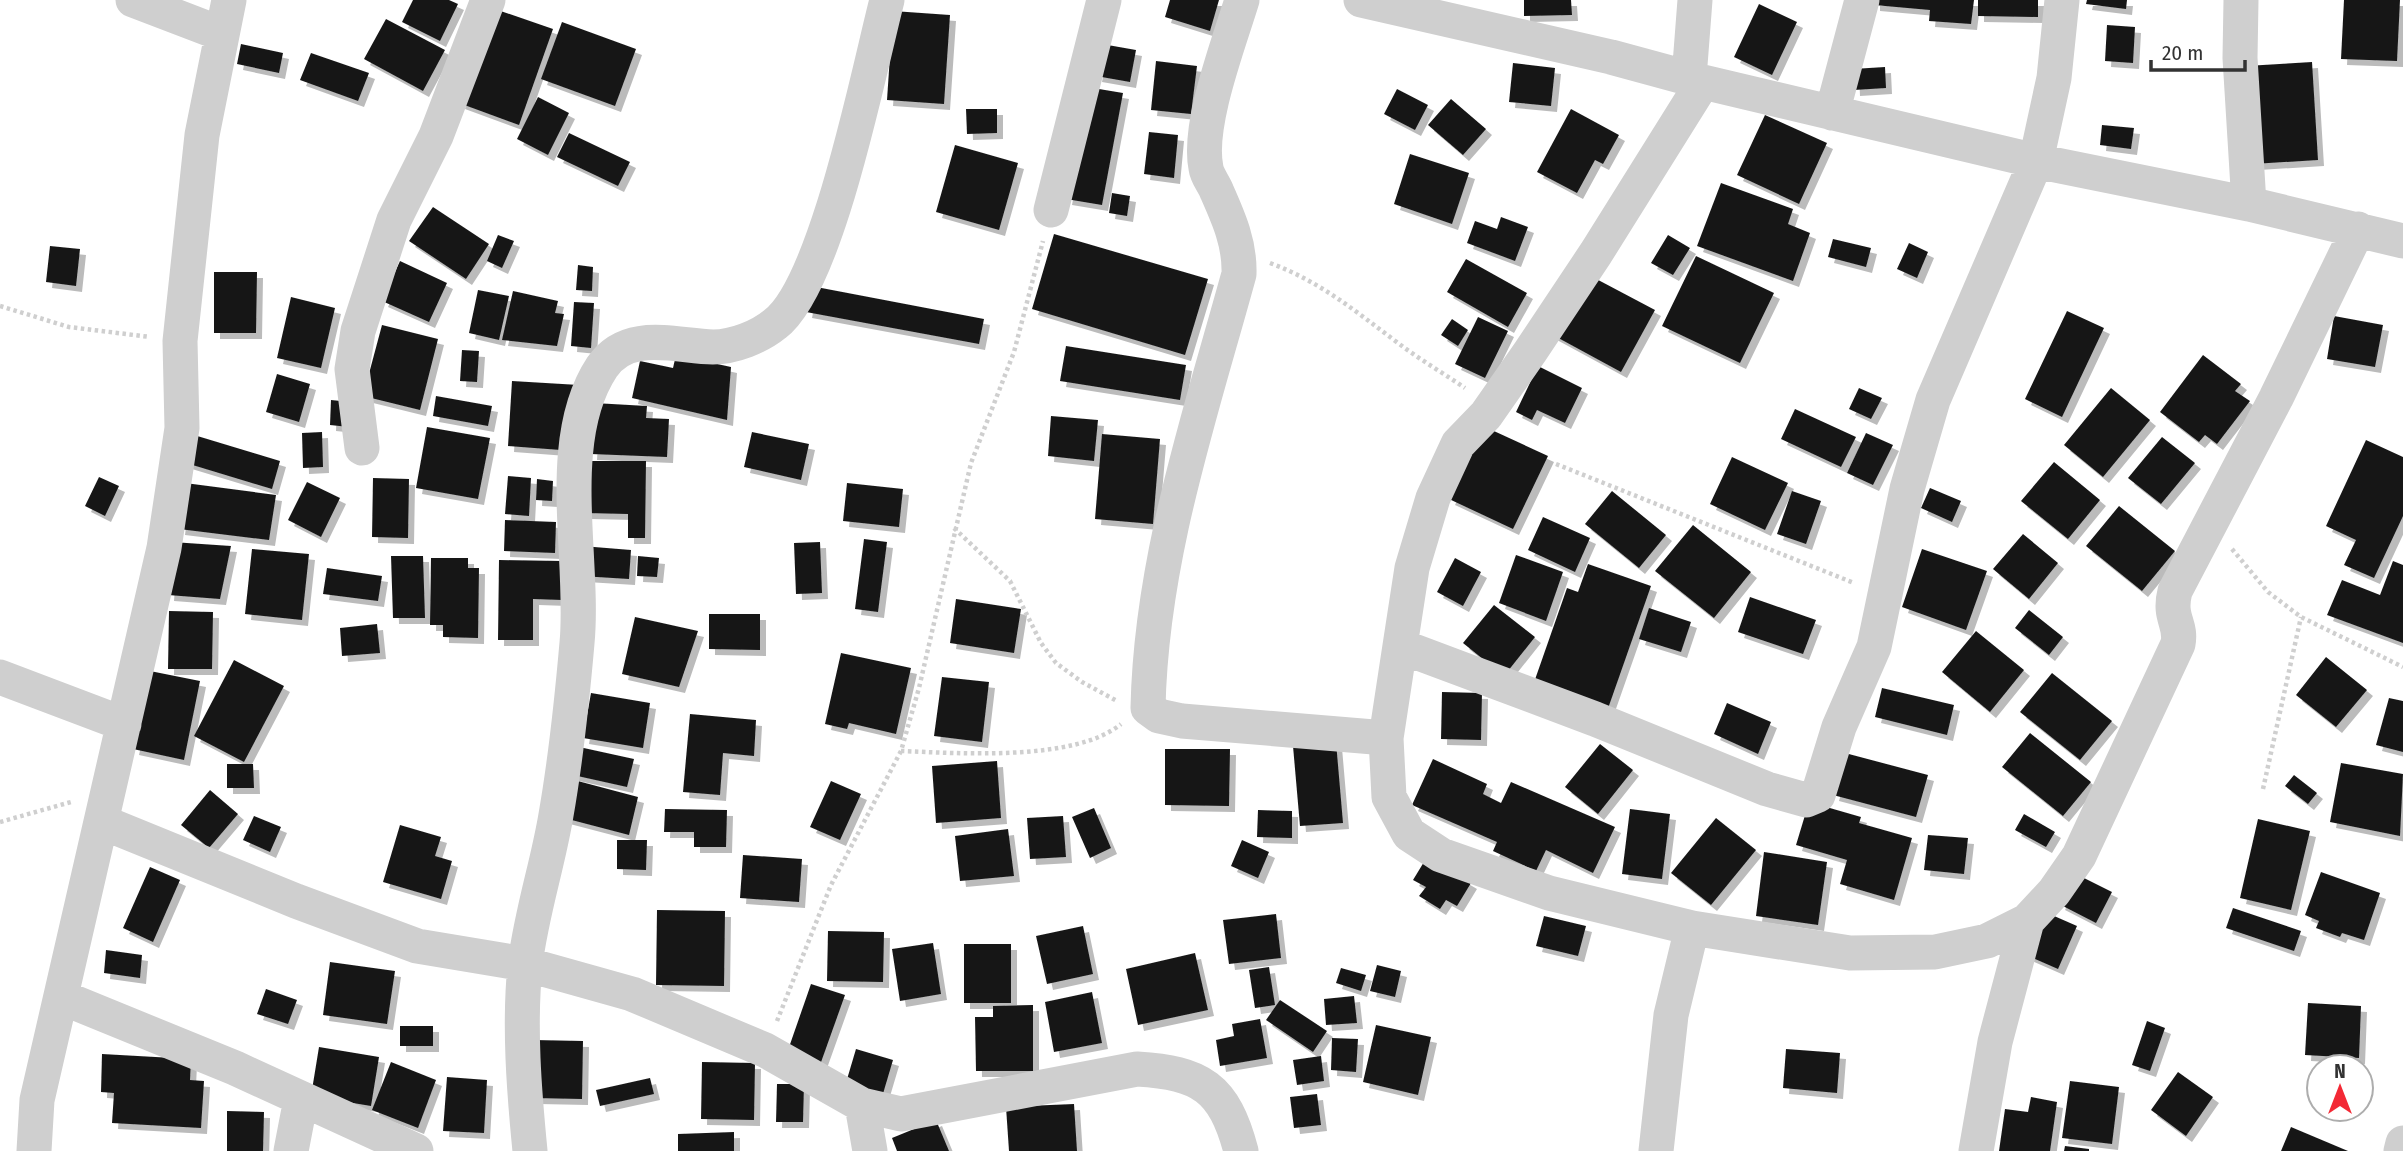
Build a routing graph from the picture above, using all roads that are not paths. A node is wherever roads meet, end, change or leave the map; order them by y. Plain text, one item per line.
1 (133, 0) edge
2 (229, 0) edge
3 (488, 0) edge
4 (887, 0) edge
5 (1104, 0) edge
6 (1242, 0) edge
7 (1696, 0) edge
8 (1862, 0) edge
9 (2062, 0) edge
10 (2241, 0) edge
11 (1381, 3) edge
12 (222, 34) junction
13 (1696, 80) junction
14 (1832, 113) junction
15 (2036, 161) junction
16 (2249, 204) junction
17 (1051, 210) road end
18 (2358, 229) junction
19 (2403, 240) edge
20 (362, 447) dead end
21 (1400, 646) junction
22 (0, 677) edge
23 (124, 724) junction
24 (1387, 738) junction
25 (106, 807) junction
26 (2027, 921) junction
27 (1692, 928) junction
28 (525, 964) junction
29 (61, 997) junction
30 (301, 1100) junction
31 (862, 1105) junction
32 (2403, 1143) edge
33 (34, 1151) edge
34 (291, 1151) edge
35 (416, 1151) edge
36 (530, 1151) edge
37 (870, 1151) edge
38 (1241, 1151) edge
39 (1656, 1151) edge
40 (1976, 1151) edge
41 (2401, 1151) edge

1 - 12 street
2 - 12 street
3 - 20 street
4 - 28 street
5 - 17 street
6 - 24 street
7 - 13 street
8 - 14 street
9 - 15 street
10 - 16 street
11 - 13 street
12 - 23 street
13 - 14 street
13 - 21 street
14 - 15 street
15 - 16 street
15 - 21 street
16 - 18 street
18 - 19 street
18 - 26 street
21 - 24 street
22 - 23 street
23 - 25 street
24 - 27 street
25 - 28 street
25 - 29 street
26 - 27 street
26 - 40 street
27 - 39 street
28 - 31 street
28 - 36 street
29 - 30 street
29 - 33 street
30 - 34 street
30 - 35 street
31 - 37 street
31 - 38 street
32 - 41 street

